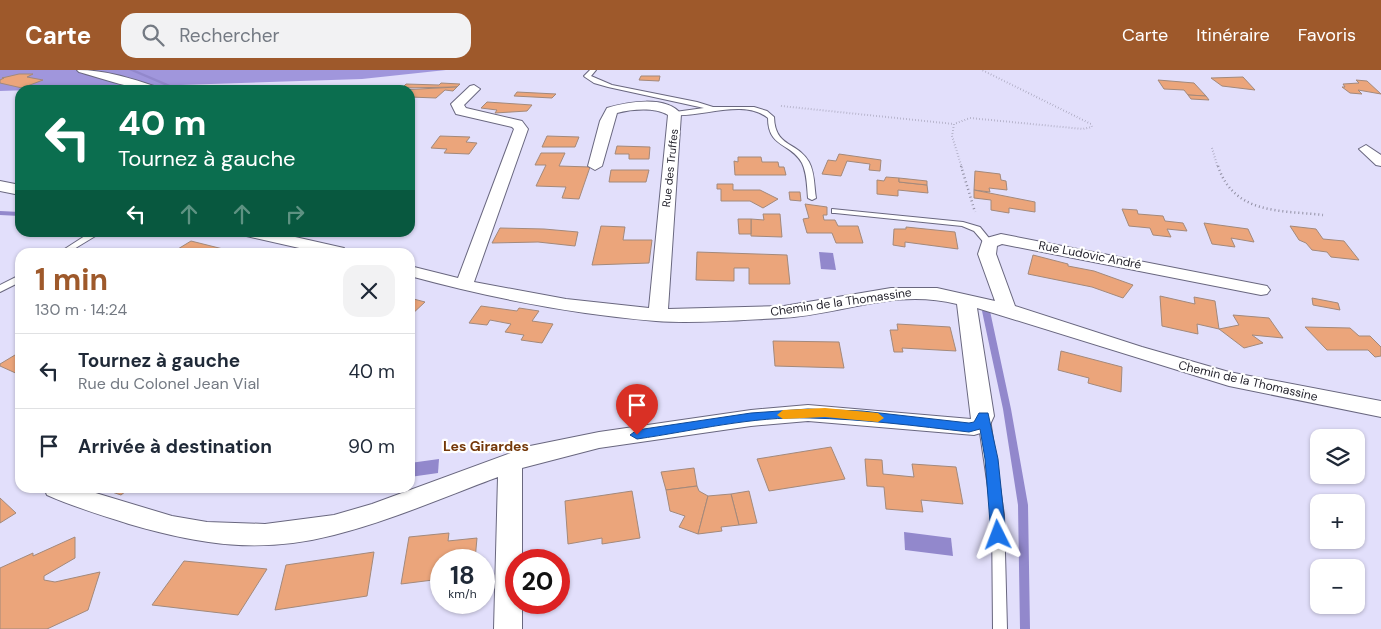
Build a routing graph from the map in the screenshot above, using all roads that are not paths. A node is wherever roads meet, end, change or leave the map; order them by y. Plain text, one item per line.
1 (83, 70) edge
2 (593, 70) edge
3 (139, 85) edge
4 (474, 89) dead end
5 (714, 109) junction
6 (675, 114) junction
7 (1366, 149) dead end
8 (1381, 162) edge
9 (595, 166) dead end
10 (0, 186) edge
11 (15, 189) edge
12 (812, 198) dead end
13 (835, 211) dead end
14 (90, 237) edge
15 (269, 237) edge
16 (991, 242) junction
17 (71, 248) edge
18 (314, 248) edge
19 (415, 272) edge
20 (15, 281) edge
21 (464, 285) junction
22 (0, 289) edge
23 (1261, 290) dead end
24 (966, 299) junction
25 (1007, 310) junction
26 (658, 315) junction
27 (1381, 409) edge
28 (984, 416) junction
29 (510, 462) junction
30 (67, 493) edge
31 (508, 629) edge
32 (1000, 629) edge

1 - 3 street
2 - 5 lane
4 - 21 street
5 - 6 lane
5 - 12 lane
6 - 9 street, Rue des Truffes
6 - 26 street, Rue des Truffes
7 - 8 street
10 - 11 street
13 - 16 lane
14 - 17 lane
15 - 18 street
16 - 23 street, Rue Ludovic André
16 - 25 street
19 - 21 street, Chemin de la Thomassine
20 - 22 lane
21 - 26 street, Chemin de la Thomassine
24 - 25 street, Chemin de la Thomassine
24 - 26 street, Chemin de la Thomassine
24 - 28 street
25 - 27 street, Chemin de la Thomassine
28 - 29 street
28 - 32 lane
29 - 30 street
29 - 31 street

